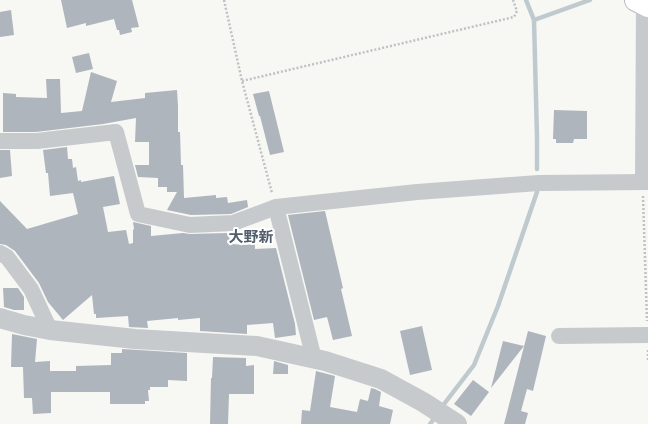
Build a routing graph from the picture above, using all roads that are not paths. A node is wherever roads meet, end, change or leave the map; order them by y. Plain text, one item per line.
1 (643, 4) edge
2 (0, 140) edge
3 (646, 182) edge
4 (276, 207) junction
5 (0, 252) edge
6 (0, 318) edge
7 (50, 330) junction
8 (647, 334) edge
9 (559, 336) dead end
10 (314, 359) junction
11 (457, 424) edge

1 - 3 street
2 - 4 street
3 - 4 street
4 - 10 street
5 - 7 street
6 - 7 street
7 - 10 street
8 - 9 street
10 - 11 street

